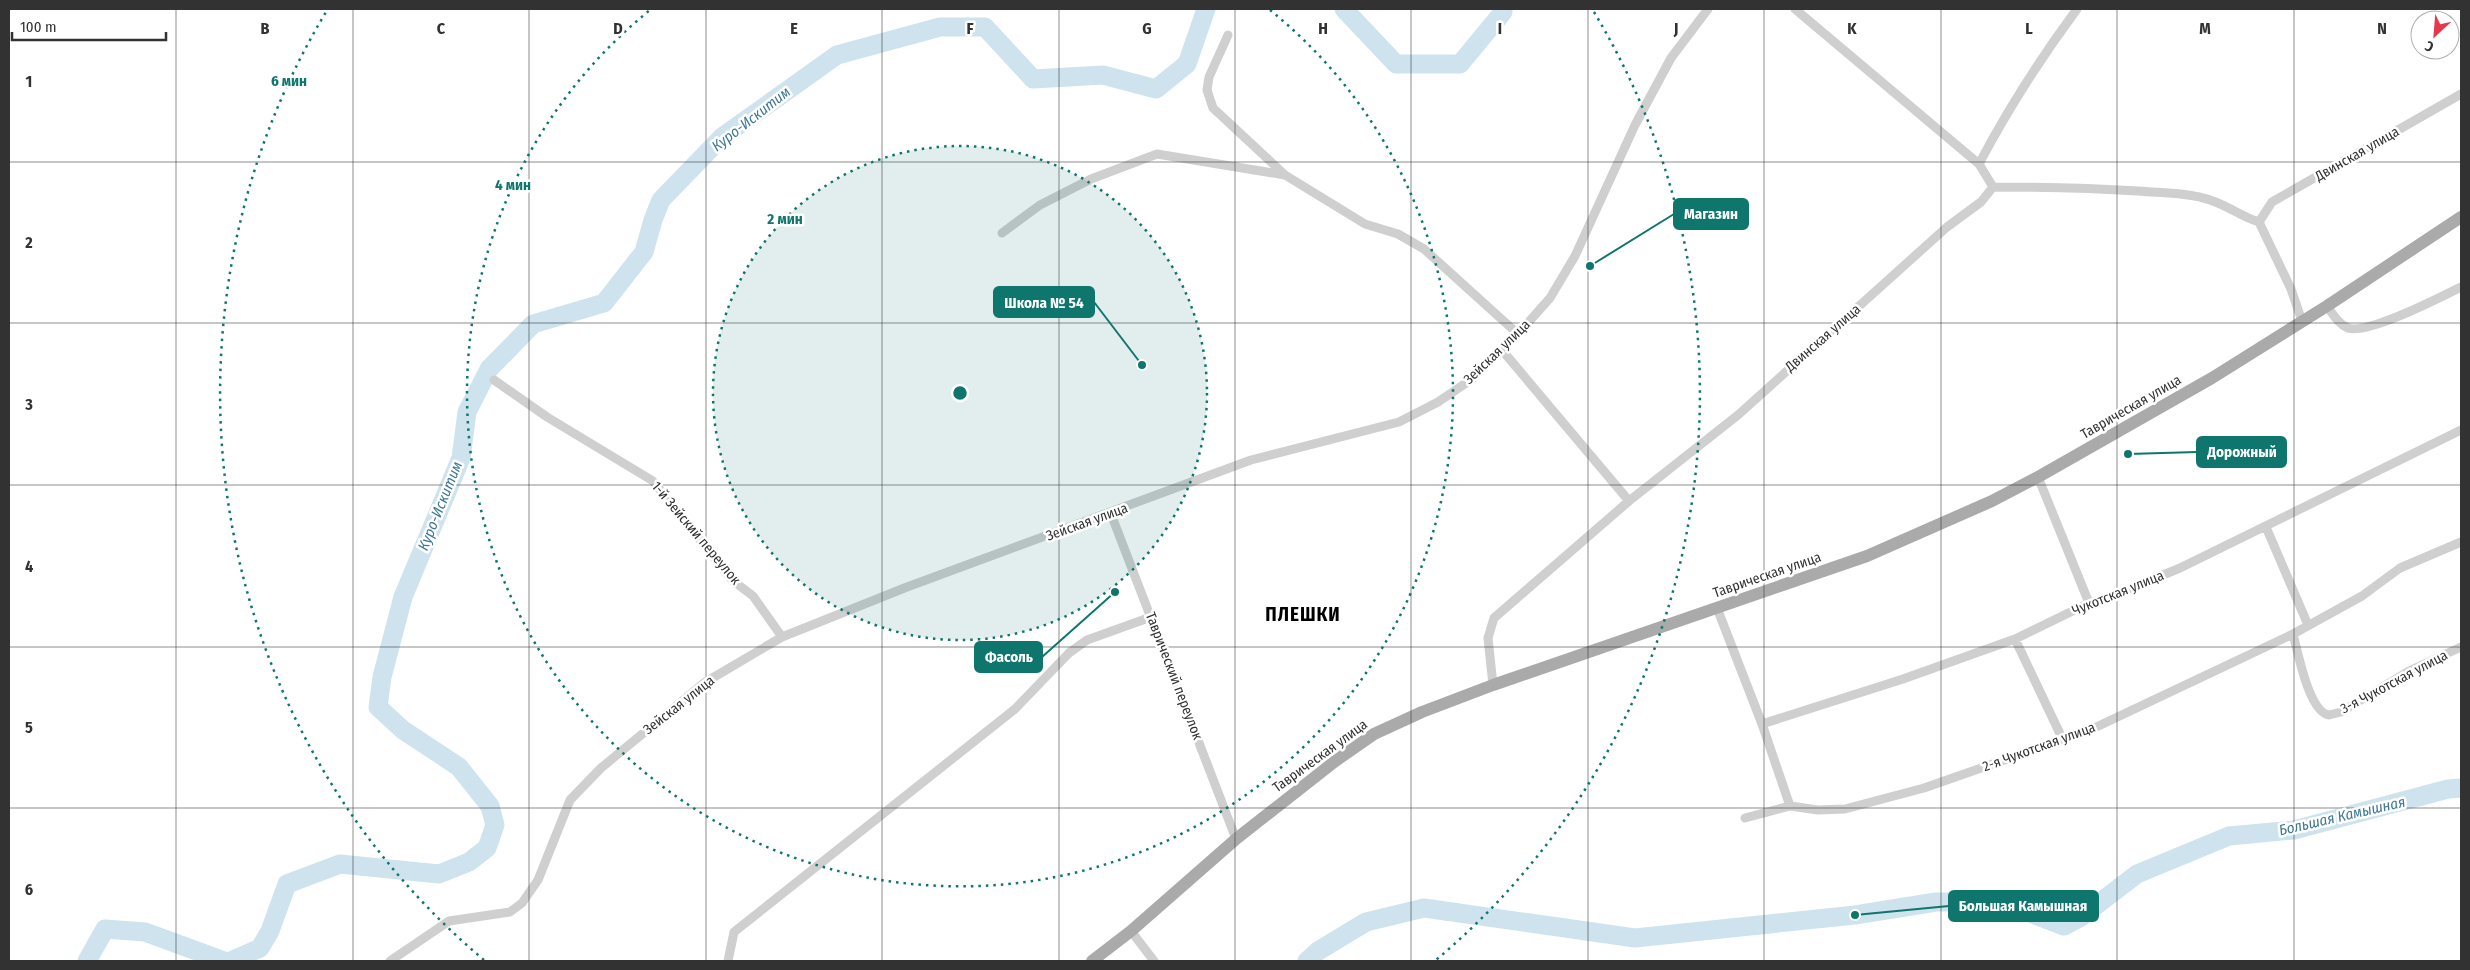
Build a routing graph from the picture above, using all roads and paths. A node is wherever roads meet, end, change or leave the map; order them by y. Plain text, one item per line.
1 (1708, 9) edge
2 (1795, 9) edge
3 (2077, 9) edge
4 (1228, 35) dead end
5 (2461, 94) edge
6 (1979, 164) junction
7 (1285, 175) junction
8 (1993, 187) junction
9 (2461, 217) edge
10 (2259, 222) junction
11 (1002, 233) dead end
12 (2461, 287) edge
13 (2327, 306) junction
14 (2302, 321) junction
15 (1518, 334) junction
16 (1502, 350) junction
17 (494, 380) dead end
18 (2461, 430) edge
19 (2038, 477) junction
20 (1629, 501) junction
21 (1110, 514) junction
22 (2266, 526) junction
23 (2461, 542) edge
24 (2089, 603) junction
25 (1717, 608) junction
26 (1151, 617) junction
27 (2308, 625) junction
28 (2293, 634) junction
29 (782, 637) junction
30 (2015, 639) junction
31 (2461, 647) edge
32 (1493, 685) junction
33 (1762, 724) junction
34 (2062, 738) junction
35 (1790, 806) junction
36 (1745, 818) dead end
37 (1236, 839) junction
38 (1131, 931) junction
39 (390, 961) edge
40 (728, 961) edge
41 (1092, 961) edge
42 (1154, 961) edge

1 - 15 street, Зейская улица
2 - 6 street
3 - 6 street
4 - 7 street
5 - 10 street, Двинская улица
6 - 8 street
7 - 11 street
7 - 15 street
8 - 10 street
8 - 20 street, Двинская улица
9 - 13 main road, Таврическая улица
10 - 14 street
12 - 13 street
13 - 14 main road, Таврическая улица
14 - 19 main road, Таврическая улица
15 - 16 street, Зейская улица
16 - 20 street
16 - 21 street, Зейская улица
17 - 29 street, 1-й Зейский переулок
18 - 22 street, Чукотская улица
19 - 24 street
19 - 25 main road, Таврическая улица
20 - 32 street, Двинская улица
21 - 26 street, Таврический переулок
21 - 29 street, Зейская улица
22 - 24 street, Чукотская улица
22 - 27 street
23 - 27 street, 2-я Чукотская улица
24 - 30 street, Чукотская улица
25 - 32 main road, Таврическая улица
25 - 33 street
26 - 37 street, Таврический переулок
26 - 40 street
27 - 28 street, 2-я Чукотская улица
28 - 31 street, 3-я Чукотская улица
28 - 34 street, 2-я Чукотская улица
29 - 39 street, Зейская улица
30 - 33 street, Чукотская улица
30 - 34 street
32 - 37 main road, Таврическая улица
33 - 35 street
34 - 35 street, 2-я Чукотская улица
35 - 36 street
37 - 38 main road, Таврическая улица
38 - 41 main road, Таврическая улица
38 - 42 street

